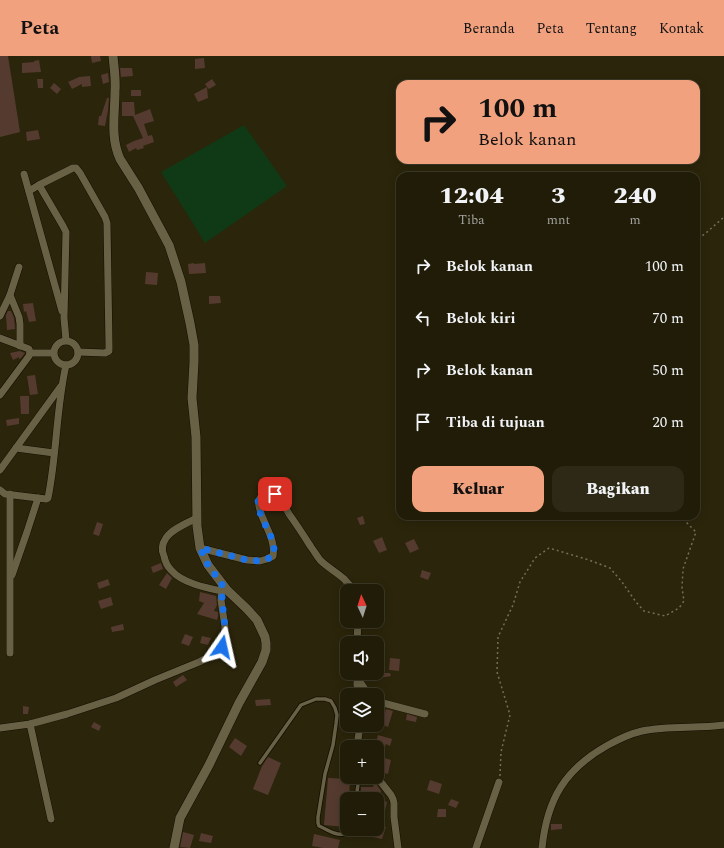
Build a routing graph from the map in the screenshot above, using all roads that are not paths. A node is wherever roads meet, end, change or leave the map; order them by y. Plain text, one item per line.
1 (113, 56) edge
2 (24, 174) dead end
3 (39, 184) junction
4 (29, 191) junction
5 (20, 267) dead end
6 (10, 294) junction
7 (0, 316) edge
8 (64, 318) junction
9 (0, 338) edge
10 (66, 340) junction
11 (20, 346) junction
12 (78, 352) junction
13 (30, 353) junction
14 (54, 353) junction
15 (66, 365) junction
16 (62, 385) junction
17 (0, 395) edge
18 (16, 448) junction
19 (54, 453) junction
20 (0, 470) edge
21 (4, 494) edge
22 (38, 498) junction
23 (197, 518) junction
24 (200, 548) junction
25 (10, 581) junction
26 (349, 584) edge
27 (222, 587) junction
28 (10, 653) dead end
29 (384, 703) edge
30 (425, 714) dead end
31 (30, 724) junction
32 (724, 725) edge
33 (0, 728) edge
34 (260, 763) dead end
35 (500, 782) road end
36 (382, 784) edge
37 (51, 819) dead end
38 (340, 834) edge
39 (174, 848) edge
40 (398, 848) edge
41 (476, 848) edge
42 (542, 848) edge

1 - 23 main road
2 - 4 street
3 - 4 street
3 - 8 street
3 - 12 street
4 - 8 street
5 - 6 street
6 - 7 street
6 - 11 street
8 - 10 street
9 - 11 street
10 - 12 street
10 - 14 street
11 - 13 street
12 - 15 street
13 - 14 street
13 - 17 street
14 - 15 street
15 - 16 street
16 - 18 street
16 - 19 street
18 - 19 street
18 - 20 street
19 - 22 street
21 - 22 street
21 - 25 street
22 - 25 street
23 - 24 main road
23 - 27 street
24 - 26 street
24 - 27 main road
25 - 28 street
27 - 31 street
27 - 39 main road
29 - 30 street
31 - 33 street
31 - 37 street
32 - 42 street
34 - 38 lane
35 - 41 street
36 - 40 street

